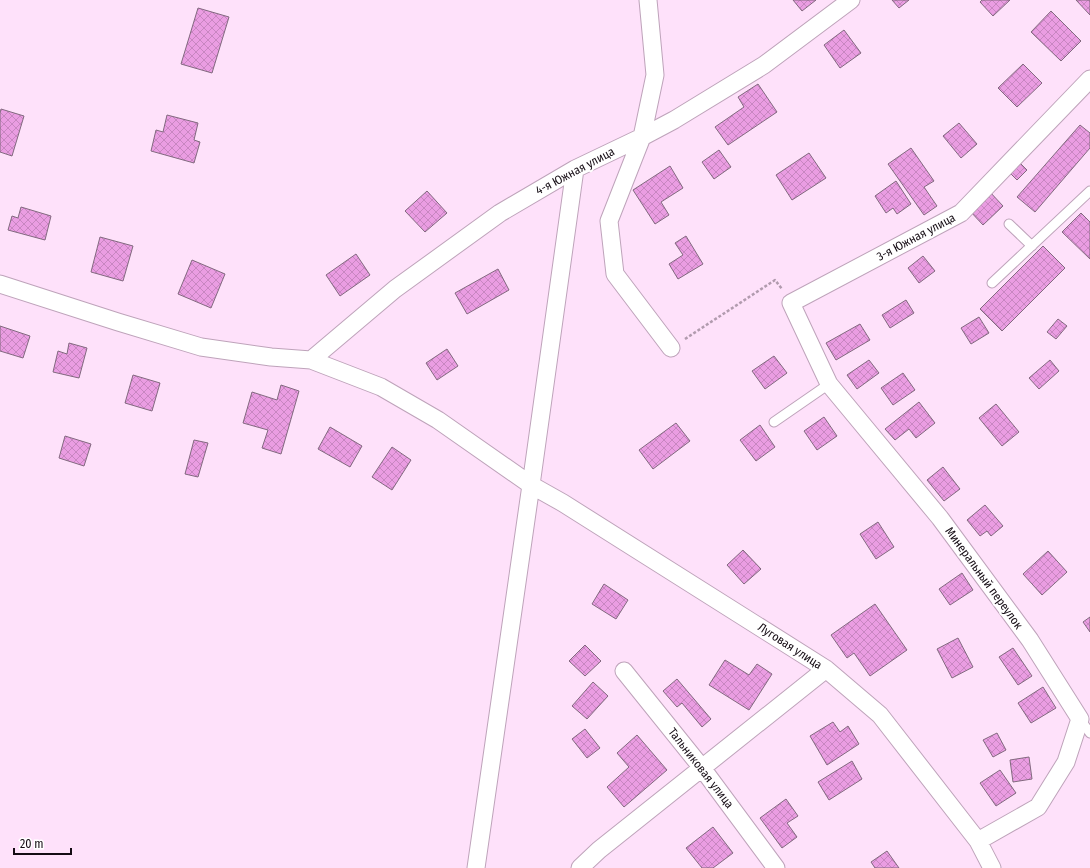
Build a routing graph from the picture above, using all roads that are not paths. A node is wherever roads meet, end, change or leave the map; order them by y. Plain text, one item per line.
1 (648, 0) edge
2 (851, 0) edge
3 (1090, 79) edge
4 (642, 137) junction
5 (575, 169) junction
6 (1090, 191) edge
7 (1009, 224) dead end
8 (1032, 246) junction
9 (992, 283) dead end
10 (0, 284) edge
11 (791, 303) joint
12 (671, 348) road end
13 (311, 360) junction
14 (829, 384) junction
15 (774, 422) dead end
16 (532, 485) junction
17 (826, 669) junction
18 (624, 671) dead end
19 (1080, 719) junction
20 (1090, 733) edge
21 (702, 768) junction
22 (978, 841) junction
23 (476, 868) edge
24 (580, 868) edge
25 (776, 868) edge
26 (992, 868) edge

1 - 4 street
2 - 4 street, 4-я Южная улица
3 - 11 street, 3-я Южная улица
4 - 5 street, 4-я Южная улица
4 - 12 street
5 - 13 street, 4-я Южная улица
5 - 16 street
6 - 8 lane
7 - 8 lane
8 - 9 lane
10 - 13 street, Луговая улица
11 - 14 street, Минеральный переулок
13 - 16 street, Луговая улица
14 - 15 lane
14 - 19 street, Минеральный переулок
16 - 17 street, Луговая улица
16 - 23 street
17 - 21 street
17 - 22 street, Луговая улица
18 - 21 street, Тальниковая улица
19 - 20 lane
19 - 22 street
21 - 24 street
21 - 25 street, Тальниковая улица
22 - 26 street, Луговая улица

